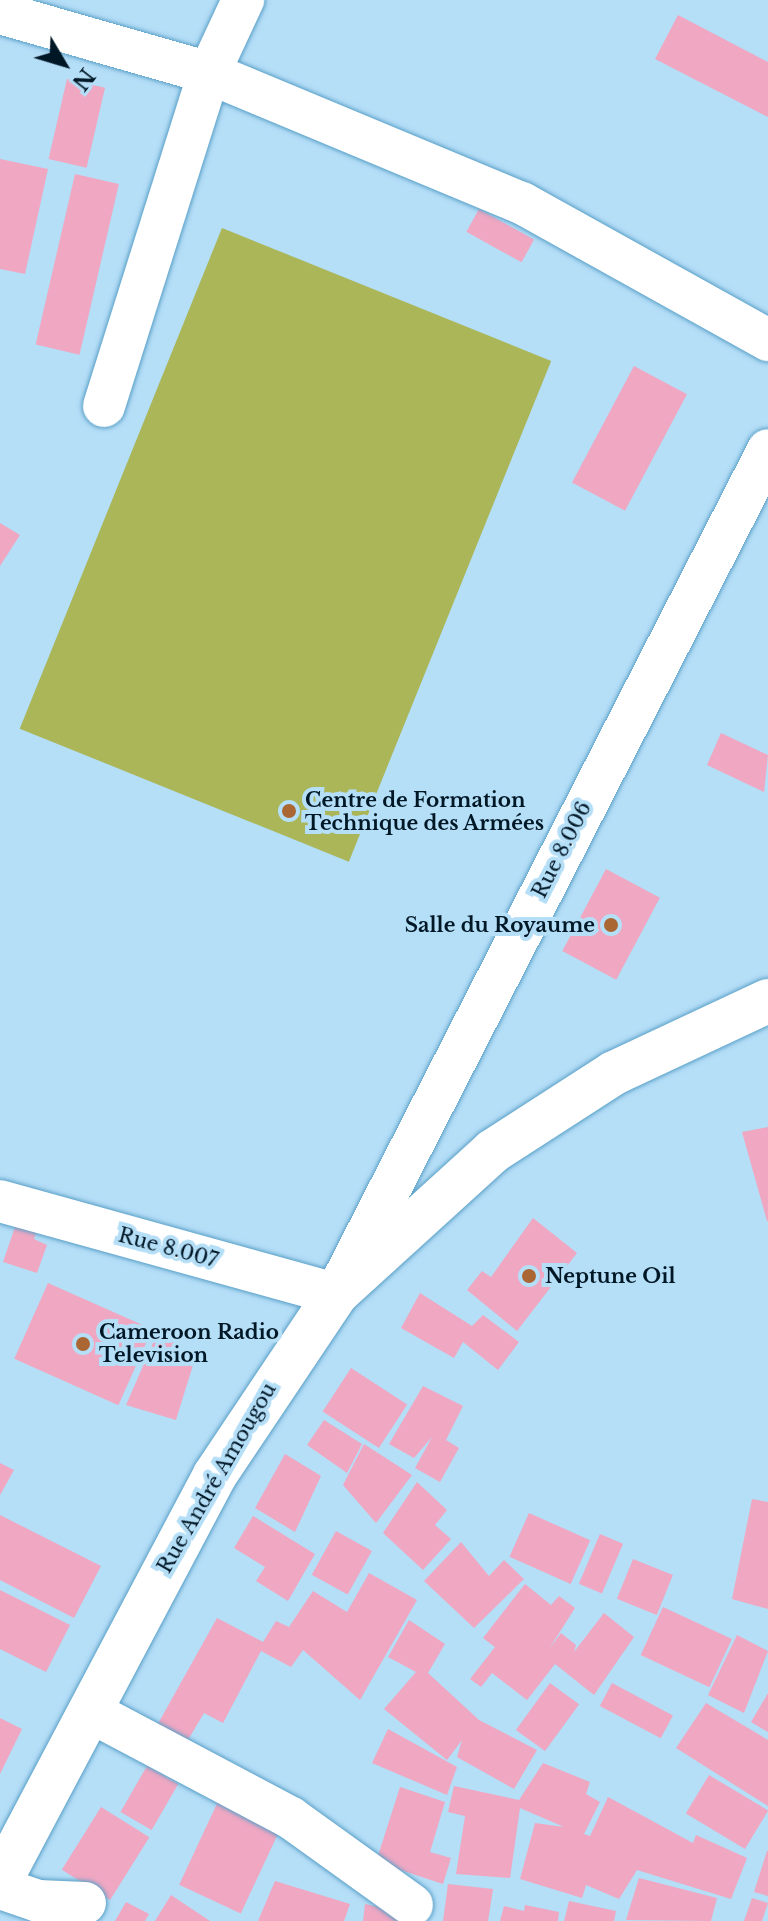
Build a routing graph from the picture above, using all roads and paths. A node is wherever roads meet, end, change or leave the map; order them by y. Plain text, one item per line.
1 (243, 0) edge
2 (0, 13) edge
3 (209, 73) junction
4 (768, 340) edge
5 (104, 406) dead end
6 (768, 450) edge
7 (768, 1001) edge
8 (2, 1205) edge
9 (336, 1294) junction
10 (91, 1712) junction
11 (0, 1881) edge
12 (0, 1888) edge
13 (85, 1903) dead end
14 (412, 1905) dead end

1 - 3 street
2 - 3 street
3 - 4 street
3 - 5 street
6 - 9 street, Rue 8.006
7 - 9 main road, Rue André Amougou
8 - 9 street, Rue 8.007
9 - 10 main road, Rue André Amougou
10 - 11 main road, Rue André Amougou
10 - 14 street
12 - 13 street

